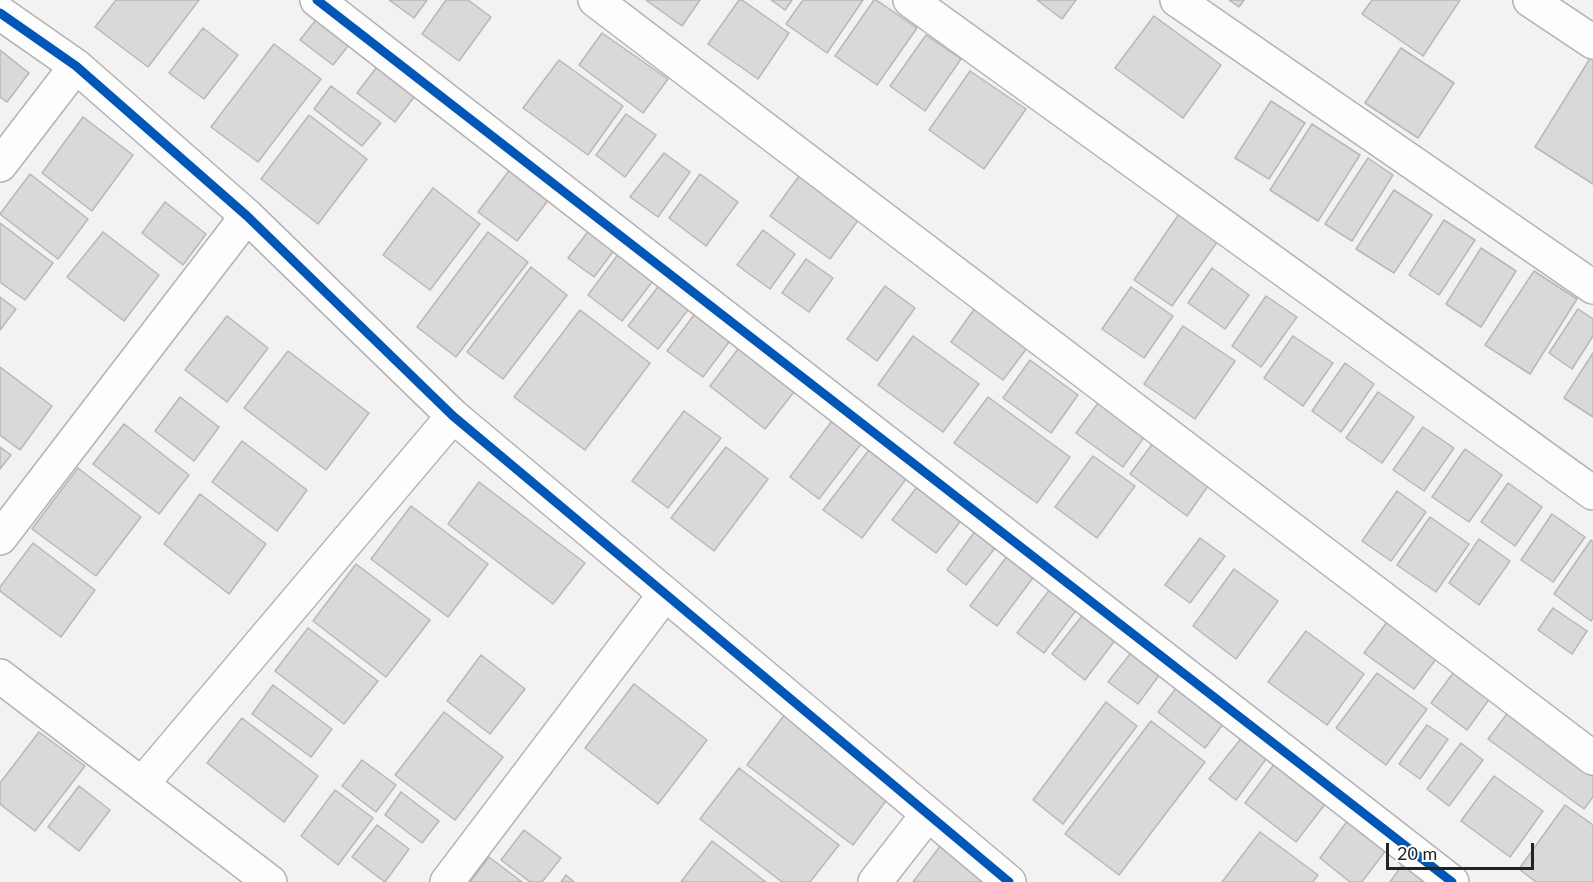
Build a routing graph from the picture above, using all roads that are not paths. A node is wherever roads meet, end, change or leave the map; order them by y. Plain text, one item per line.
1 (317, 0) edge
2 (595, 0) edge
3 (910, 0) edge
4 (1178, 0) edge
5 (1530, 0) edge
6 (0, 13) edge
7 (1593, 42) edge
8 (76, 66) junction
9 (0, 165) edge
10 (248, 216) junction
11 (1593, 287) edge
12 (453, 416) junction
13 (1593, 493) edge
14 (0, 538) edge
15 (664, 594) junction
16 (0, 676) edge
17 (1593, 758) edge
18 (142, 784) junction
19 (928, 814) junction
20 (270, 882) edge
21 (447, 882) edge
22 (875, 882) edge
23 (1009, 882) edge
24 (1452, 882) edge

1 - 24 street
2 - 17 street
3 - 13 street
4 - 11 street
5 - 7 street
6 - 8 street
8 - 9 street
8 - 10 street
10 - 12 street
10 - 14 street
12 - 15 street
12 - 18 street
15 - 19 street
15 - 21 street
16 - 18 street
18 - 20 street
19 - 22 street
19 - 23 street

